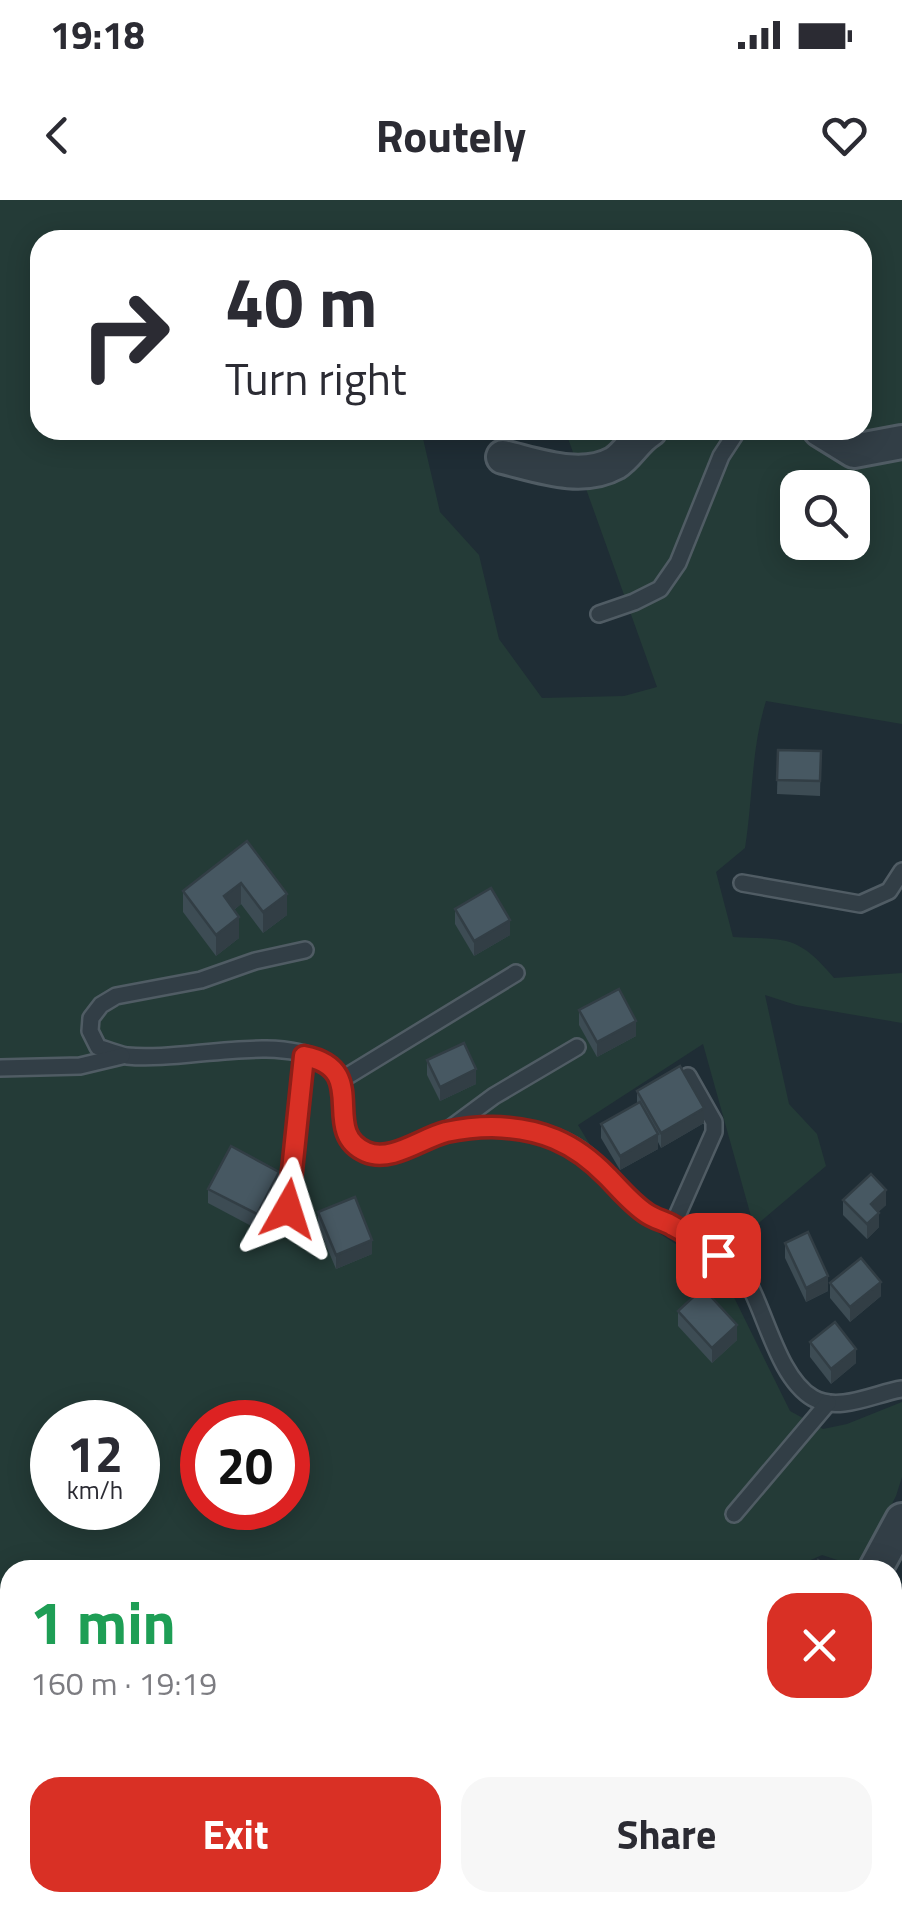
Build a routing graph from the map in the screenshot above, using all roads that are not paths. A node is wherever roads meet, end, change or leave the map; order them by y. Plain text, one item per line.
1 (636, 440) edge
2 (731, 440) edge
3 (835, 440) edge
4 (902, 442) edge
5 (503, 457) dead end
6 (599, 614) dead end
7 (902, 871) edge
8 (742, 884) dead end
9 (305, 950) dead end
10 (516, 972) dead end
11 (577, 1047) dead end
12 (126, 1056) junction
13 (304, 1056) junction
14 (0, 1068) edge
15 (688, 1076) edge
16 (340, 1080) junction
17 (444, 1132) junction
18 (288, 1209) dead end
19 (673, 1226) junction
20 (902, 1389) edge
21 (828, 1403) junction
22 (734, 1514) dead end
23 (902, 1520) edge
24 (880, 1560) edge

1 - 5 street
2 - 6 lane
3 - 4 street
7 - 8 lane
9 - 12 lane
10 - 16 lane
11 - 17 lane
12 - 13 lane
12 - 14 lane
13 - 16 lane
13 - 18 lane
15 - 19 lane
16 - 17 lane
17 - 19 lane
19 - 21 lane
20 - 21 lane
21 - 22 lane
23 - 24 street

